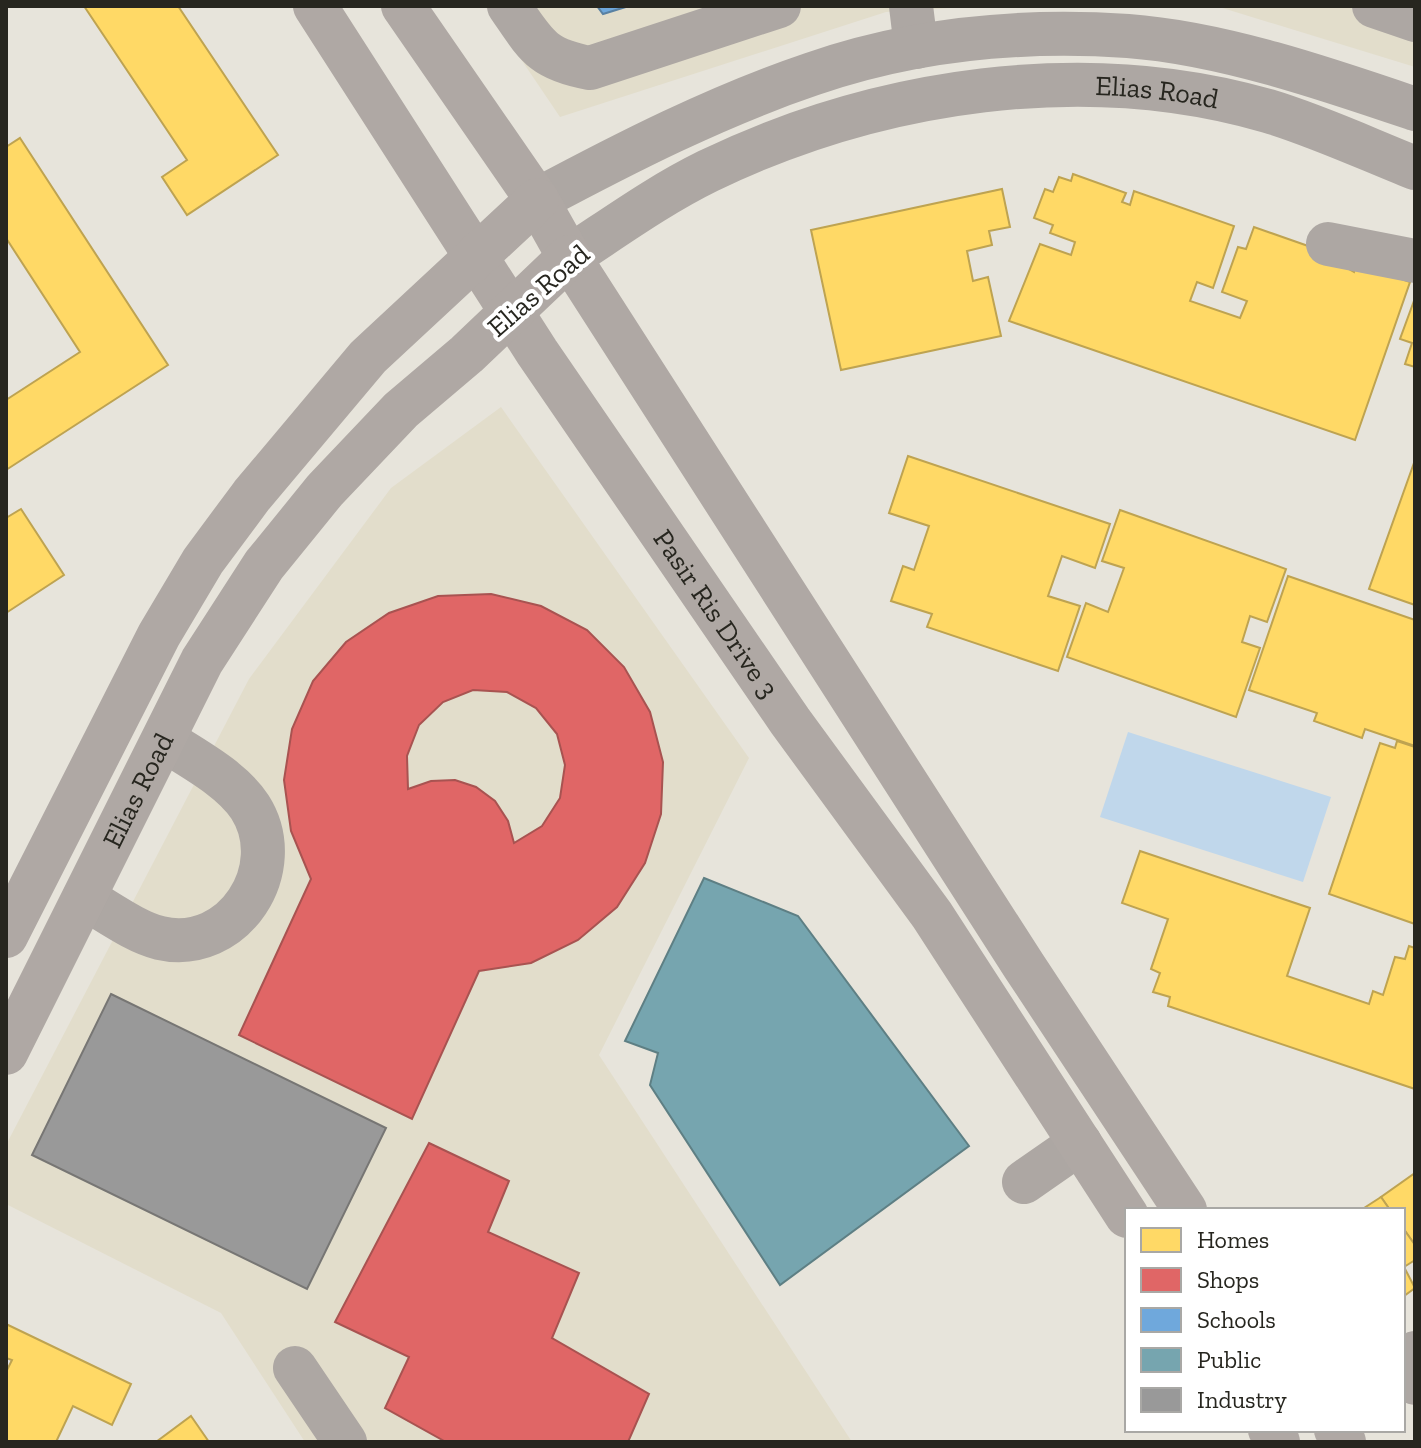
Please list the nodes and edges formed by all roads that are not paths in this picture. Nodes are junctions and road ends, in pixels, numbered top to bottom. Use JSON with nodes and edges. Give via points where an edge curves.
{"nodes":[{"id":1,"x":315,"y":6,"type":"edge"},
{"id":2,"x":403,"y":6,"type":"edge"},
{"id":3,"x":509,"y":6,"type":"edge"},
{"id":4,"x":779,"y":6,"type":"edge"},
{"id":5,"x":1374,"y":6,"type":"edge"},
{"id":6,"x":1415,"y":20,"type":"edge"},
{"id":7,"x":914,"y":27,"type":"edge"},
{"id":8,"x":1415,"y":109,"type":"edge"},
{"id":9,"x":1415,"y":168,"type":"edge"},
{"id":10,"x":537,"y":200,"type":"junction"},
{"id":11,"x":1328,"y":244,"type":"dead end"},
{"id":12,"x":476,"y":253,"type":"junction"},
{"id":13,"x":569,"y":257,"type":"junction"},
{"id":14,"x":1415,"y":261,"type":"edge"},
{"id":15,"x":511,"y":312,"type":"junction"},
{"id":16,"x":164,"y":740,"type":"junction"},
{"id":17,"x":84,"y":898,"type":"junction"},
{"id":18,"x":6,"y":936,"type":"edge"},
{"id":19,"x":6,"y":1053,"type":"edge"},
{"id":20,"x":1080,"y":1143,"type":"junction"},
{"id":21,"x":1024,"y":1182,"type":"dead end"},
{"id":22,"x":1184,"y":1208,"type":"edge"},
{"id":23,"x":1125,"y":1213,"type":"edge"},
{"id":24,"x":1415,"y":1353,"type":"edge"},
{"id":25,"x":295,"y":1368,"type":"dead end"},
{"id":26,"x":1415,"y":1383,"type":"edge"},
{"id":27,"x":345,"y":1442,"type":"edge"}],
"edges":[{"from":1,"to":12,"type":"main road","name":"Pasir Ris Drive 3"},
{"from":2,"to":10,"type":"main road"},
{"from":3,"to":4,"type":"street","via":[[547,54],[590,68]]},
{"from":5,"to":6,"type":"street"},
{"from":7,"to":8,"type":"street","name":"Elias Road","via":[[991,35],[1130,36],[1318,76]]},
{"from":7,"to":10,"type":"street","name":"Elias Road","via":[[672,133]]},
{"from":9,"to":13,"type":"street","name":"Elias Road","via":[[1269,111],[1176,91],[1071,83],[921,99],[783,139],[650,203]]},
{"from":10,"to":12,"type":"main road","name":"Elias Road"},
{"from":10,"to":13,"type":"main road"},
{"from":11,"to":14,"type":"street"},
{"from":12,"to":15,"type":"main road","name":"Pasir Ris Drive 3"},
{"from":12,"to":18,"type":"main road","name":"Elias Road","via":[[368,357],[203,561],[159,635]]},
{"from":13,"to":15,"type":"main road","name":"Elias Road"},
{"from":13,"to":22,"type":"main road"},
{"from":15,"to":16,"type":"main road","name":"Elias Road","via":[[401,410],[314,503],[264,565],[202,661]]},
{"from":15,"to":20,"type":"main road","name":"Pasir Ris Drive 3","via":[[790,721],[932,915]]},
{"from":16,"to":17,"type":"main road","name":"Elias Road"},
{"from":16,"to":17,"type":"street","via":[[221,779],[249,806],[265,854],[257,889],[237,917],[218,931],[194,938],[160,938]]},
{"from":17,"to":19,"type":"main road","name":"Elias Road"},
{"from":20,"to":21,"type":"street"},
{"from":20,"to":23,"type":"main road","name":"Pasir Ris Drive 3"},
{"from":24,"to":26,"type":"street","via":[[1410,1373]]},
{"from":25,"to":27,"type":"street"}]}
